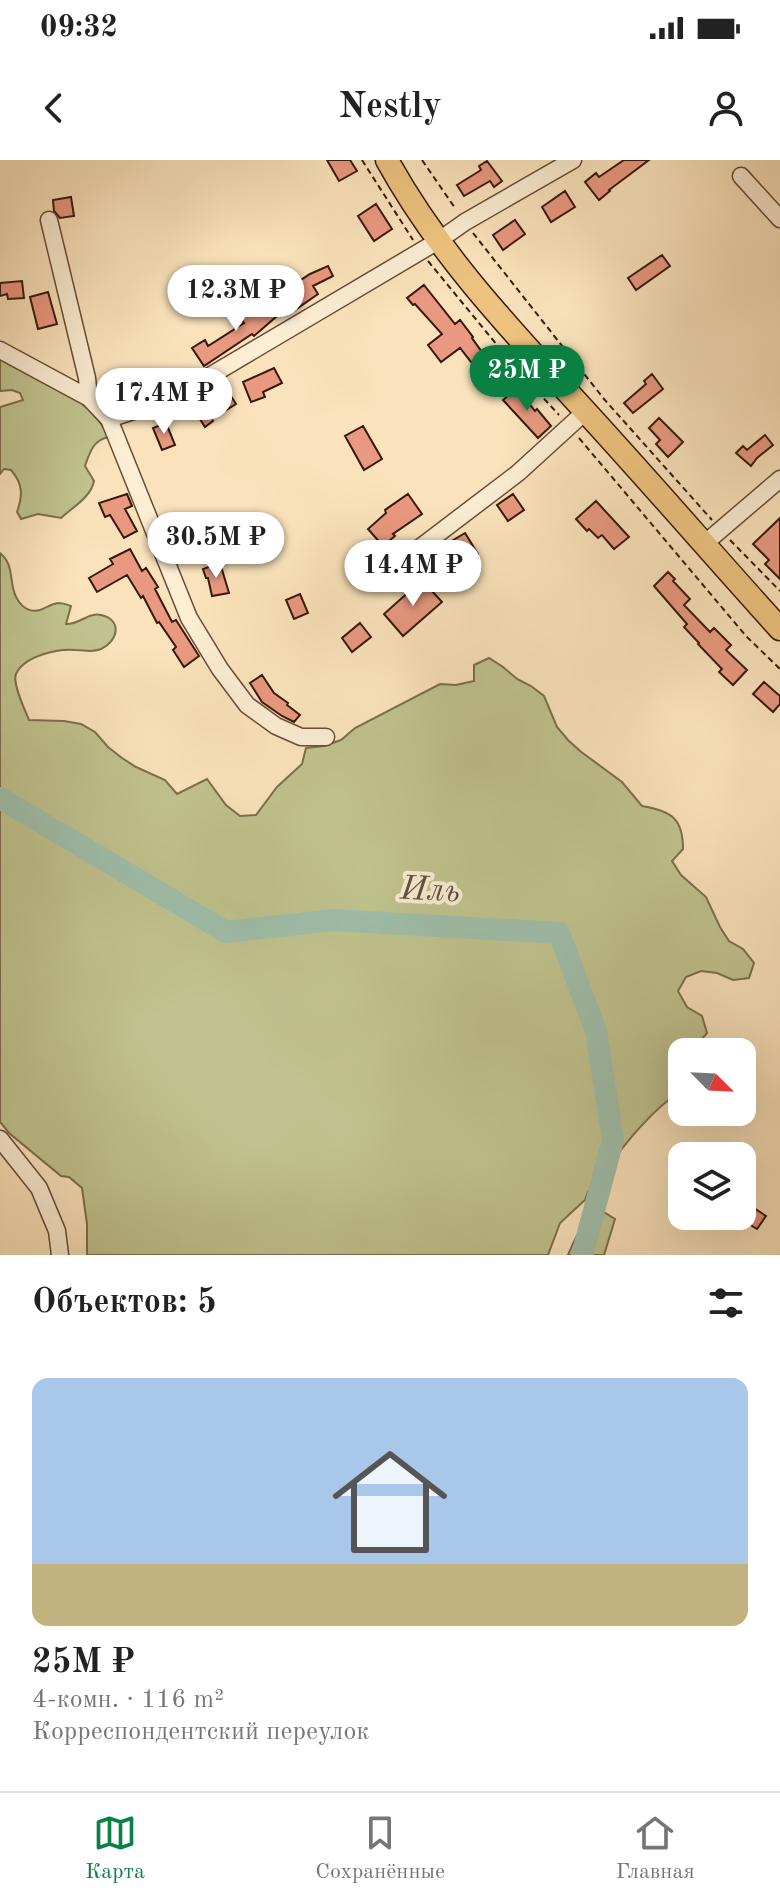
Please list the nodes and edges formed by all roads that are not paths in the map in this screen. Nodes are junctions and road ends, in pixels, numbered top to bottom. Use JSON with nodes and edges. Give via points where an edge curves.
{"nodes":[{"id":1,"x":387,"y":160,"type":"edge"},
{"id":2,"x":573,"y":160,"type":"edge"},
{"id":3,"x":741,"y":176,"type":"dead end"},
{"id":4,"x":780,"y":219,"type":"edge"},
{"id":5,"x":49,"y":220,"type":"dead end"},
{"id":6,"x":438,"y":241,"type":"junction"},
{"id":7,"x":0,"y":350,"type":"edge"},
{"id":8,"x":89,"y":398,"type":"junction"},
{"id":9,"x":586,"y":411,"type":"junction"},
{"id":10,"x":109,"y":419,"type":"junction"},
{"id":11,"x":780,"y":479,"type":"edge"},
{"id":12,"x":712,"y":537,"type":"junction"},
{"id":13,"x":397,"y":565,"type":"dead end"},
{"id":14,"x":780,"y":629,"type":"edge"},
{"id":15,"x":326,"y":737,"type":"dead end"},
{"id":16,"x":0,"y":1139,"type":"edge"},
{"id":17,"x":60,"y":1255,"type":"edge"}],
"edges":[{"from":1,"to":6,"type":"highway"},
{"from":2,"to":6,"type":"street"},
{"from":3,"to":4,"type":"street"},
{"from":5,"to":8,"type":"street"},
{"from":6,"to":9,"type":"highway","via":[[523,345]]},
{"from":6,"to":10,"type":"street","via":[[203,380]]},
{"from":7,"to":8,"type":"street"},
{"from":8,"to":10,"type":"street"},
{"from":9,"to":12,"type":"highway"},
{"from":9,"to":13,"type":"street","via":[[518,473]]},
{"from":10,"to":15,"type":"street","via":[[189,618],[220,669],[247,705],[276,726],[301,737]]},
{"from":11,"to":12,"type":"street"},
{"from":12,"to":14,"type":"highway"},
{"from":16,"to":17,"type":"street","via":[[39,1188],[57,1231]]}]}
